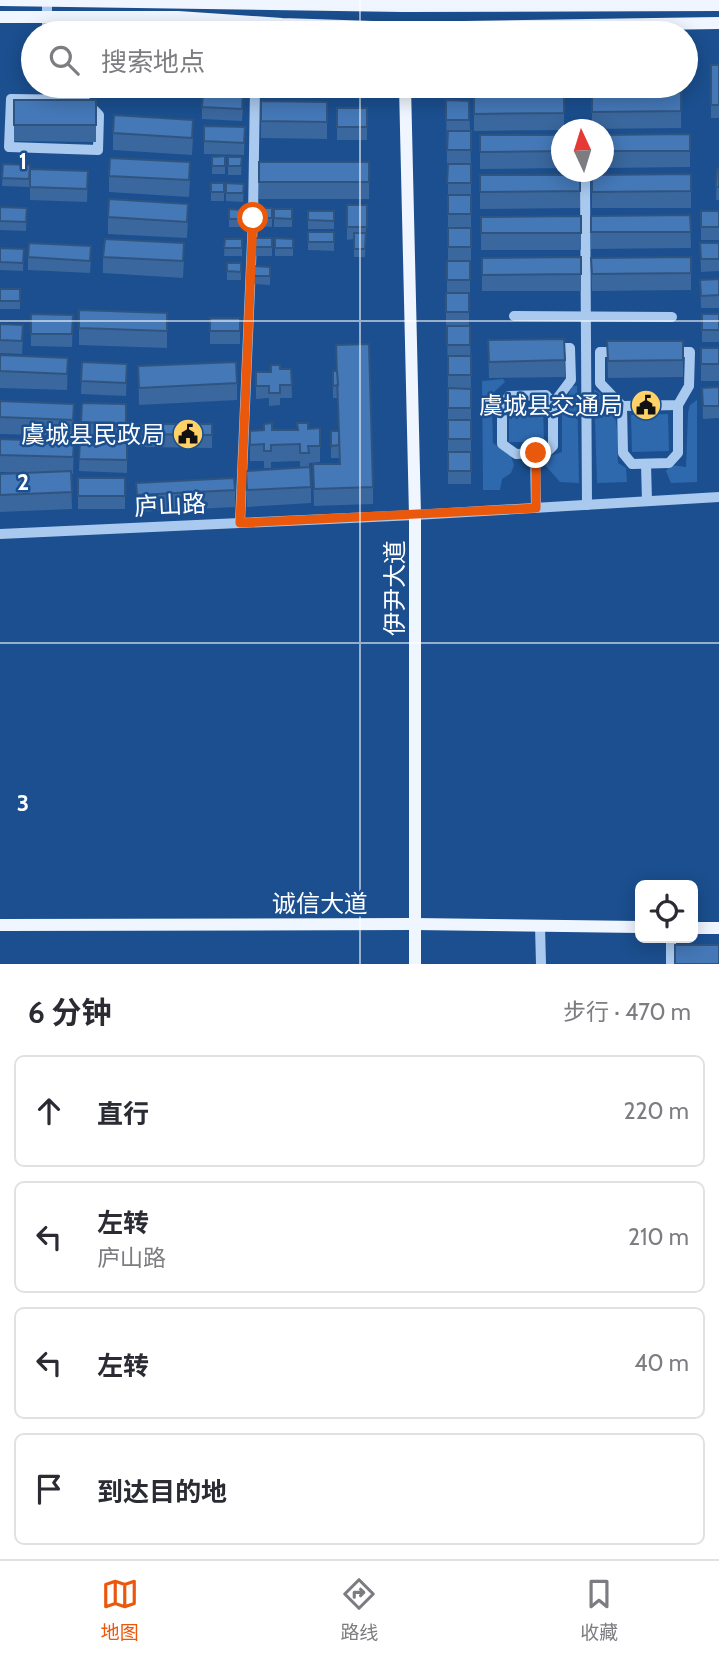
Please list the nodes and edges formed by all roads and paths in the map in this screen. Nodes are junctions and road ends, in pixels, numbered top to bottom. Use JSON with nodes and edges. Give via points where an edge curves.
{"nodes":[{"id":1,"x":0,"y":0,"type":"edge"},
{"id":2,"x":47,"y":1,"type":"edge"},
{"id":3,"x":403,"y":3,"type":"edge"},
{"id":4,"x":719,"y":5,"type":"edge"},
{"id":5,"x":0,"y":16,"type":"edge"},
{"id":6,"x":47,"y":16,"type":"junction"},
{"id":7,"x":47,"y":21,"type":"edge"},
{"id":8,"x":206,"y":21,"type":"edge"},
{"id":9,"x":404,"y":21,"type":"edge"},
{"id":10,"x":698,"y":23,"type":"edge"},
{"id":11,"x":719,"y":23,"type":"edge"},
{"id":12,"x":255,"y":98,"type":"edge"},
{"id":13,"x":405,"y":98,"type":"edge"},
{"id":14,"x":46,"y":99,"type":"joint"},
{"id":15,"x":585,"y":182,"type":"edge"},
{"id":16,"x":514,"y":316,"type":"dead end"},
{"id":17,"x":586,"y":316,"type":"junction"},
{"id":18,"x":672,"y":317,"type":"dead end"},
{"id":19,"x":543,"y":348,"type":"edge"},
{"id":20,"x":553,"y":404,"type":"junction"},
{"id":21,"x":678,"y":405,"type":"junction"},
{"id":22,"x":621,"y":406,"type":"junction"},
{"id":23,"x":536,"y":453,"type":"junction"},
{"id":24,"x":646,"y":464,"type":"junction"},
{"id":25,"x":719,"y":497,"type":"edge"},
{"id":26,"x":647,"y":501,"type":"junction"},
{"id":27,"x":587,"y":505,"type":"junction"},
{"id":28,"x":536,"y":508,"type":"junction"},
{"id":29,"x":415,"y":515,"type":"junction"},
{"id":30,"x":240,"y":523,"type":"junction"},
{"id":31,"x":0,"y":534,"type":"edge"},
{"id":32,"x":414,"y":924,"type":"junction"},
{"id":33,"x":0,"y":925,"type":"edge"},
{"id":34,"x":540,"y":926,"type":"junction"},
{"id":35,"x":635,"y":927,"type":"edge"},
{"id":36,"x":698,"y":928,"type":"edge"},
{"id":37,"x":719,"y":928,"type":"edge"},
{"id":38,"x":671,"y":943,"type":"edge"},
{"id":39,"x":415,"y":964,"type":"edge"},
{"id":40,"x":541,"y":964,"type":"edge"},
{"id":41,"x":671,"y":964,"type":"edge"}],
"edges":[{"from":1,"to":2,"type":"main road"},
{"from":2,"to":3,"type":"main road"},
{"from":2,"to":6,"type":"street"},
{"from":3,"to":4,"type":"main road"},
{"from":3,"to":9,"type":"main road"},
{"from":5,"to":6,"type":"main road"},
{"from":6,"to":7,"type":"street"},
{"from":6,"to":8,"type":"main road"},
{"from":10,"to":11,"type":"main road"},
{"from":12,"to":30,"type":"street"},
{"from":13,"to":29,"type":"main road","name":"伊尹大道"},
{"from":14,"to":14,"type":"street","via":[[11,99],[9,147],[98,150],[99,115],[84,100]]},
{"from":15,"to":17,"type":"street"},
{"from":16,"to":17,"type":"street"},
{"from":17,"to":18,"type":"street"},
{"from":17,"to":27,"type":"street"},
{"from":19,"to":20,"type":"street","via":[[570,348],[570,380]]},
{"from":20,"to":23,"type":"street","via":[[553,446],[546,453]]},
{"from":20,"to":23,"type":"street","via":[[546,395],[509,396],[502,406],[502,444],[516,454]]},
{"from":21,"to":22,"type":"street"},
{"from":21,"to":22,"type":"street","via":[[689,386],[690,352],[600,352],[600,383]]},
{"from":21,"to":24,"type":"street","via":[[678,453],[669,463]]},
{"from":22,"to":24,"type":"street","via":[[623,453],[632,464]]},
{"from":23,"to":28,"type":"street"},
{"from":24,"to":26,"type":"street"},
{"from":25,"to":26,"type":"street","name":"庐山路"},
{"from":26,"to":27,"type":"street","name":"庐山路"},
{"from":27,"to":28,"type":"street","name":"庐山路"},
{"from":28,"to":29,"type":"street","name":"庐山路"},
{"from":29,"to":30,"type":"street","name":"庐山路"},
{"from":29,"to":32,"type":"main road","name":"伊尹大道"},
{"from":30,"to":31,"type":"street","name":"庐山路"},
{"from":32,"to":33,"type":"main road","name":"诚信大道"},
{"from":32,"to":34,"type":"main road","name":"诚信大道"},
{"from":32,"to":39,"type":"main road","name":"伊尹大道"},
{"from":34,"to":35,"type":"main road","name":"诚信大道"},
{"from":34,"to":40,"type":"street"},
{"from":36,"to":37,"type":"main road"},
{"from":38,"to":41,"type":"street"}]}
